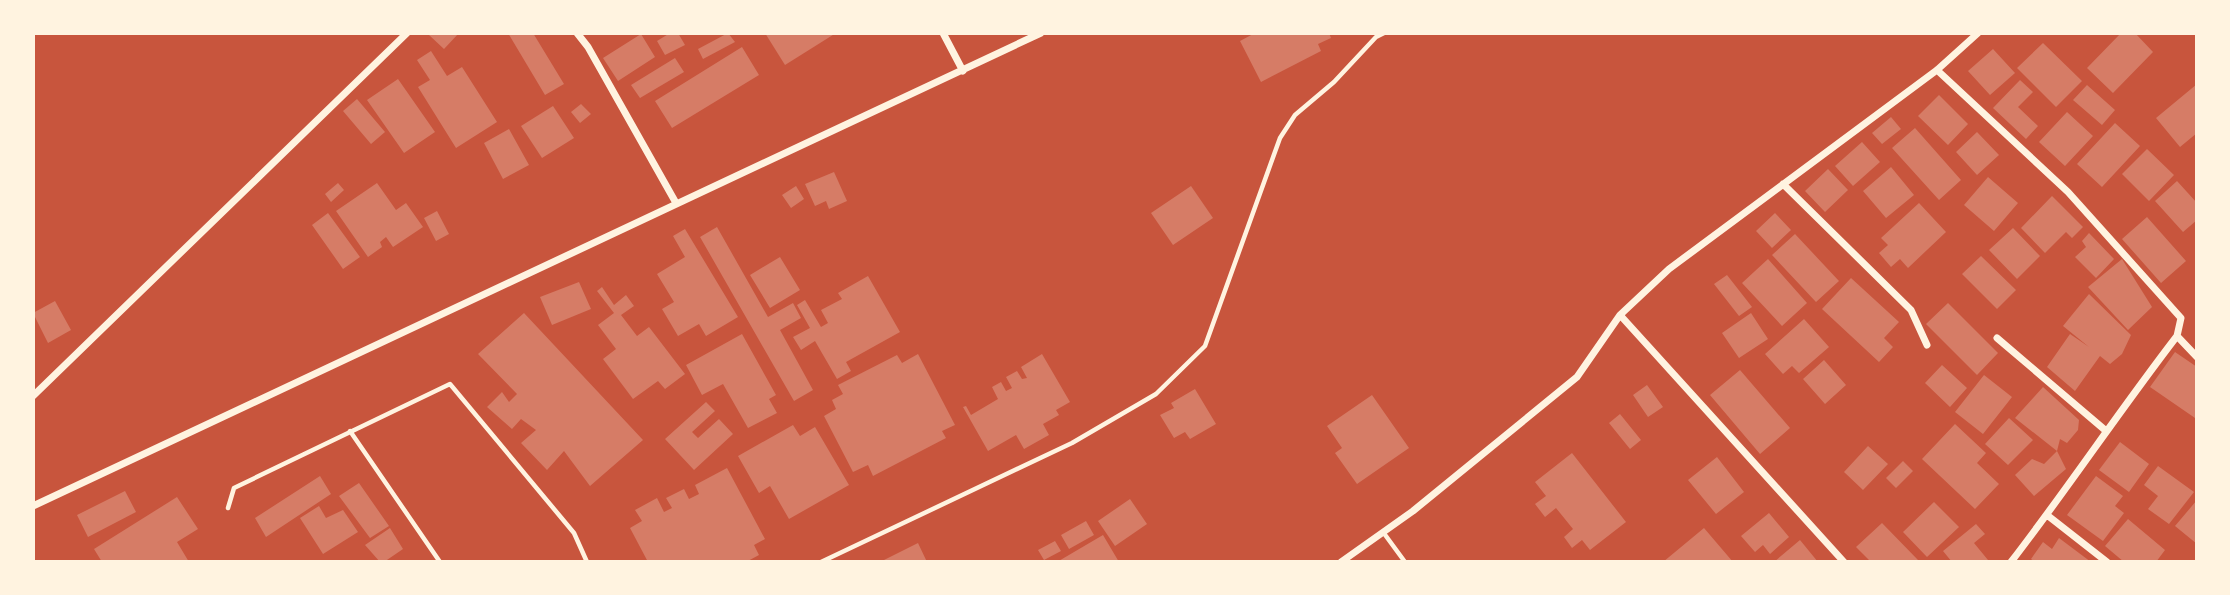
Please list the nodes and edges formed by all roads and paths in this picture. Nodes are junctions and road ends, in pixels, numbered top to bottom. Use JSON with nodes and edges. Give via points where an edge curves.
{"nodes":[{"id":1,"x":407,"y":33,"type":"edge"},
{"id":2,"x":577,"y":33,"type":"edge"},
{"id":3,"x":943,"y":33,"type":"edge"},
{"id":4,"x":1041,"y":33,"type":"edge"},
{"id":5,"x":1384,"y":33,"type":"edge"},
{"id":6,"x":1978,"y":33,"type":"edge"},
{"id":7,"x":1937,"y":70,"type":"junction"},
{"id":8,"x":963,"y":71,"type":"junction"},
{"id":9,"x":1783,"y":184,"type":"junction"},
{"id":10,"x":676,"y":203,"type":"junction"},
{"id":11,"x":1620,"y":315,"type":"junction"},
{"id":12,"x":2177,"y":336,"type":"junction"},
{"id":13,"x":1997,"y":338,"type":"dead end"},
{"id":14,"x":1927,"y":345,"type":"dead end"},
{"id":15,"x":2197,"y":357,"type":"edge"},
{"id":16,"x":33,"y":396,"type":"edge"},
{"id":17,"x":2105,"y":430,"type":"junction"},
{"id":18,"x":350,"y":431,"type":"junction"},
{"id":19,"x":33,"y":506,"type":"edge"},
{"id":20,"x":228,"y":508,"type":"dead end"},
{"id":21,"x":2047,"y":515,"type":"junction"},
{"id":22,"x":1383,"y":532,"type":"junction"},
{"id":23,"x":1345,"y":561,"type":"edge"},
{"id":24,"x":440,"y":562,"type":"edge"},
{"id":25,"x":587,"y":562,"type":"edge"},
{"id":26,"x":821,"y":562,"type":"edge"},
{"id":27,"x":1405,"y":562,"type":"edge"},
{"id":28,"x":1844,"y":562,"type":"edge"},
{"id":29,"x":2011,"y":562,"type":"edge"},
{"id":30,"x":2108,"y":562,"type":"edge"}],
"edges":[{"from":1,"to":16,"type":"street"},
{"from":2,"to":10,"type":"street"},
{"from":3,"to":8,"type":"street"},
{"from":4,"to":8,"type":"street"},
{"from":5,"to":26,"type":"lane","via":[[1295,116],[1280,138],[1205,346],[1156,394],[1072,443]]},
{"from":6,"to":7,"type":"street"},
{"from":7,"to":9,"type":"street"},
{"from":7,"to":12,"type":"street","via":[[2068,192],[2120,248],[2181,318]]},
{"from":8,"to":10,"type":"street"},
{"from":9,"to":11,"type":"street","via":[[1670,269]]},
{"from":9,"to":14,"type":"street","via":[[1911,310]]},
{"from":10,"to":19,"type":"street"},
{"from":11,"to":22,"type":"street","via":[[1577,377]]},
{"from":11,"to":28,"type":"street"},
{"from":12,"to":15,"type":"street"},
{"from":12,"to":17,"type":"street"},
{"from":13,"to":17,"type":"street"},
{"from":17,"to":21,"type":"street"},
{"from":18,"to":20,"type":"lane","via":[[234,488]]},
{"from":18,"to":24,"type":"lane"},
{"from":18,"to":25,"type":"lane","via":[[450,384],[574,533]]},
{"from":21,"to":29,"type":"street"},
{"from":21,"to":30,"type":"street"},
{"from":22,"to":23,"type":"street"},
{"from":22,"to":27,"type":"lane"}]}
